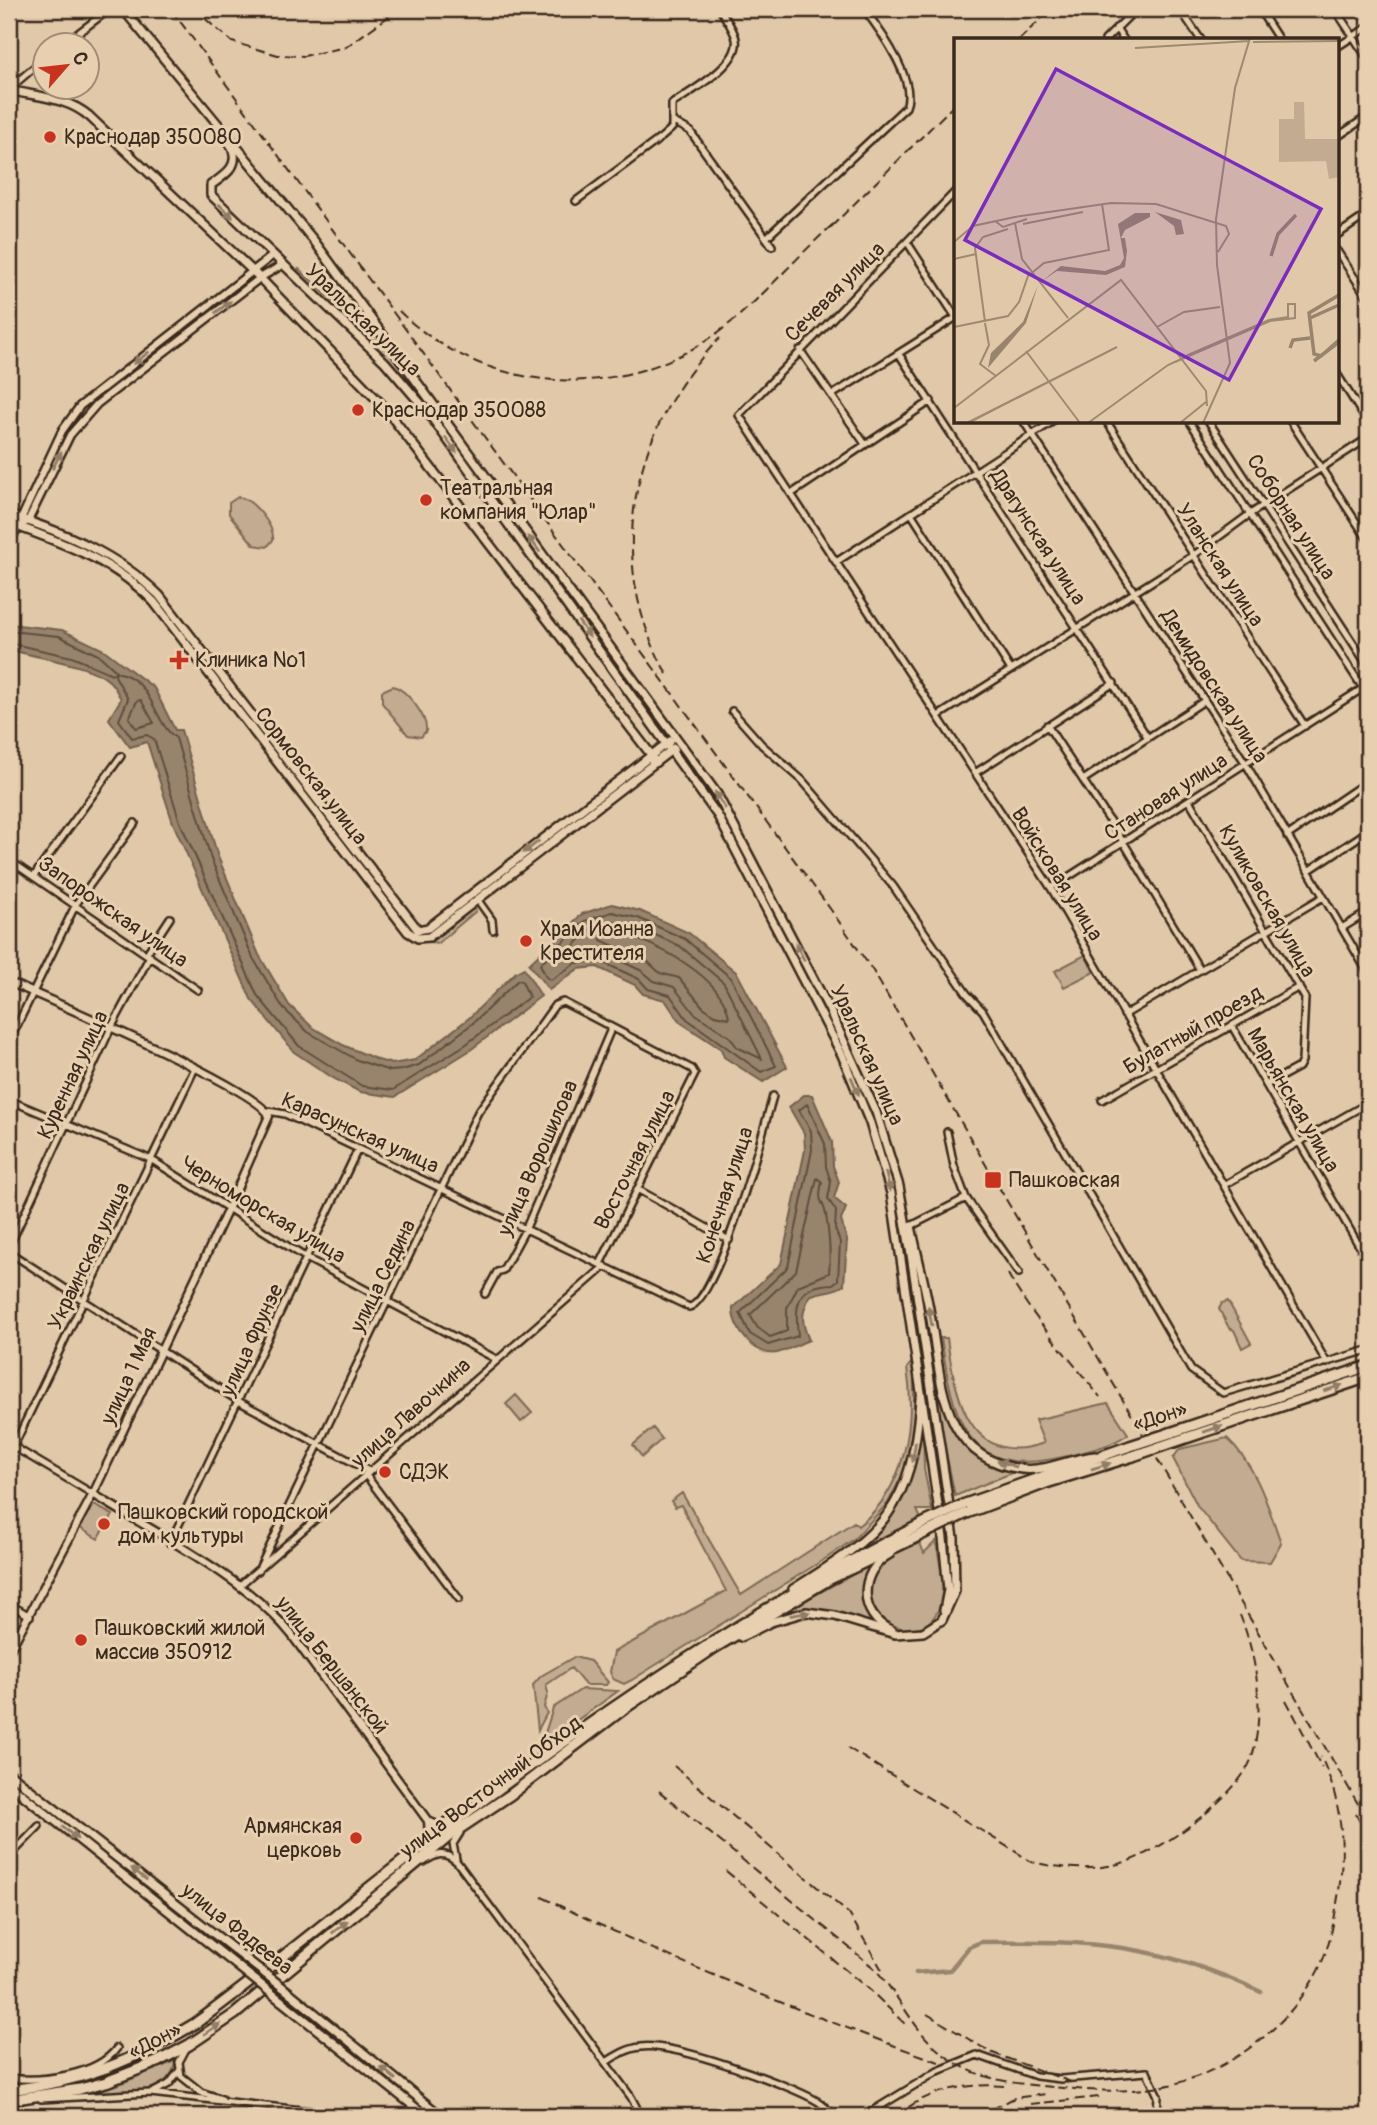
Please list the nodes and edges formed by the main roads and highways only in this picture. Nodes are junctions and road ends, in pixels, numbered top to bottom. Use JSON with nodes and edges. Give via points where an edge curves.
{"nodes":[{"id":1,"x":121,"y":9,"type":"edge"},
{"id":2,"x":9,"y":90,"type":"edge"},
{"id":3,"x":237,"y":152,"type":"junction"},
{"id":4,"x":434,"y":406,"type":"junction"},
{"id":5,"x":427,"y":411,"type":"junction"},
{"id":6,"x":9,"y":515,"type":"edge"},
{"id":7,"x":22,"y":522,"type":"junction"},
{"id":8,"x":9,"y":523,"type":"edge"},
{"id":9,"x":678,"y":740,"type":"junction"},
{"id":10,"x":669,"y":746,"type":"junction"},
{"id":11,"x":651,"y":756,"type":"junction"},
{"id":12,"x":416,"y":933,"type":"junction"},
{"id":13,"x":901,"y":1195,"type":"junction"},
{"id":14,"x":1368,"y":1366,"type":"edge"},
{"id":15,"x":1368,"y":1377,"type":"edge"},
{"id":16,"x":921,"y":1384,"type":"junction"},
{"id":17,"x":930,"y":1385,"type":"junction"},
{"id":18,"x":1172,"y":1438,"type":"junction"},
{"id":19,"x":1131,"y":1451,"type":"junction"},
{"id":20,"x":1098,"y":1455,"type":"junction"},
{"id":21,"x":966,"y":1509,"type":"junction"},
{"id":22,"x":928,"y":1527,"type":"junction"},
{"id":23,"x":779,"y":1601,"type":"junction"},
{"id":24,"x":715,"y":1648,"type":"junction"},
{"id":25,"x":9,"y":1773,"type":"edge"},
{"id":26,"x":22,"y":1782,"type":"junction"},
{"id":27,"x":9,"y":1784,"type":"edge"},
{"id":28,"x":17,"y":1790,"type":"junction"},
{"id":29,"x":288,"y":1953,"type":"joint"},
{"id":30,"x":295,"y":1963,"type":"joint"},
{"id":31,"x":311,"y":2010,"type":"junction"},
{"id":32,"x":304,"y":2019,"type":"junction"},
{"id":33,"x":9,"y":2090,"type":"edge"},
{"id":34,"x":9,"y":2100,"type":"edge"},
{"id":35,"x":426,"y":2116,"type":"edge"},
{"id":36,"x":441,"y":2116,"type":"edge"}],
"edges":[{"from":1,"to":3,"type":"main road","name":"Уральская улица"},
{"from":2,"to":11,"type":"main road","name":"Уральская улица","via":[[77,106],[253,271],[386,408]]},
{"from":3,"to":4,"type":"main road","name":"Уральская улица","via":[[315,242]]},
{"from":3,"to":5,"type":"main road","name":"Уральская улица","one_way":true,"via":[[230,171],[209,188],[211,195],[385,362]]},
{"from":4,"to":5,"type":"main road"},
{"from":9,"to":4,"type":"main road","name":"Уральская улица","one_way":true},
{"from":5,"to":10,"type":"main road","name":"Уральская улица","one_way":true},
{"from":6,"to":7,"type":"main road","name":"Сормовская улица"},
{"from":7,"to":8,"type":"main road","name":"Сормовская улица"},
{"from":7,"to":12,"type":"main road","name":"Сормовская улица","via":[[119,571],[154,602],[184,634]]},
{"from":9,"to":10,"type":"main road"},
{"from":13,"to":9,"type":"main road","name":"Уральская улица","one_way":true,"via":[[861,1074],[754,860],[717,794]]},
{"from":10,"to":11,"type":"main road"},
{"from":10,"to":11,"type":"main road"},
{"from":10,"to":16,"type":"main road","name":"Уральская улица","one_way":true,"via":[[745,864],[842,1055],[872,1127],[891,1193]]},
{"from":11,"to":12,"type":"main road","one_way":true,"via":[[428,929]]},
{"from":11,"to":12,"type":"main road","via":[[429,937]]},
{"from":13,"to":17,"type":"main road","name":"Уральская улица"},
{"from":20,"to":13,"type":"main road","one_way":true,"via":[[1020,1469],[979,1452],[958,1432],[944,1403],[930,1315]]},
{"from":14,"to":18,"type":"highway","name":"«Дон»"},
{"from":18,"to":15,"type":"highway","name":"«Дон»","one_way":true},
{"from":16,"to":17,"type":"main road","via":[[926,1390]]},
{"from":16,"to":22,"type":"main road","name":"Уральская улица","via":[[948,1590],[941,1615],[917,1631],[890,1629],[877,1622],[866,1603],[869,1576],[884,1557],[924,1537]]},
{"from":16,"to":23,"type":"main road","one_way":true,"via":[[914,1458],[890,1511],[854,1549]]},
{"from":24,"to":17,"type":"main road","name":"Уральская улица","one_way":true,"via":[[771,1622],[806,1612],[895,1634],[923,1632],[942,1620],[951,1605],[956,1578],[954,1538]]},
{"from":18,"to":19,"type":"highway","name":"«Дон»","bridge":true},
{"from":19,"to":20,"type":"highway","name":"«Дон»"},
{"from":21,"to":19,"type":"highway","name":"«Дон»","one_way":true},
{"from":20,"to":21,"type":"highway","name":"«Дон»"},
{"from":21,"to":22,"type":"highway","bridge":true},
{"from":22,"to":23,"type":"highway","via":[[846,1562]]},
{"from":22,"to":24,"type":"highway"},
{"from":23,"to":29,"type":"highway","name":"улица Восточный Обход","via":[[588,1723]]},
{"from":30,"to":24,"type":"highway","name":"улица Восточный Обход","one_way":true,"via":[[478,1816]]},
{"from":25,"to":26,"type":"main road","name":"улица Фадеева"},
{"from":26,"to":28,"type":"main road"},
{"from":31,"to":26,"type":"main road","name":"улица Фадеева","one_way":true,"bridge":true},
{"from":27,"to":28,"type":"main road","name":"улица Фадеева"},
{"from":28,"to":32,"type":"main road","name":"улица Фадеева","one_way":true,"bridge":true},
{"from":29,"to":33,"type":"highway","name":"«Дон»","via":[[196,2023],[150,2050],[76,2080]]},
{"from":34,"to":30,"type":"highway","name":"«Дон»","one_way":true,"via":[[80,2089],[157,2062],[235,2014]]},
{"from":31,"to":32,"type":"main road"},
{"from":36,"to":31,"type":"main road","name":"улица Фадеева","one_way":true},
{"from":32,"to":35,"type":"main road","name":"улица Фадеева"}]}
